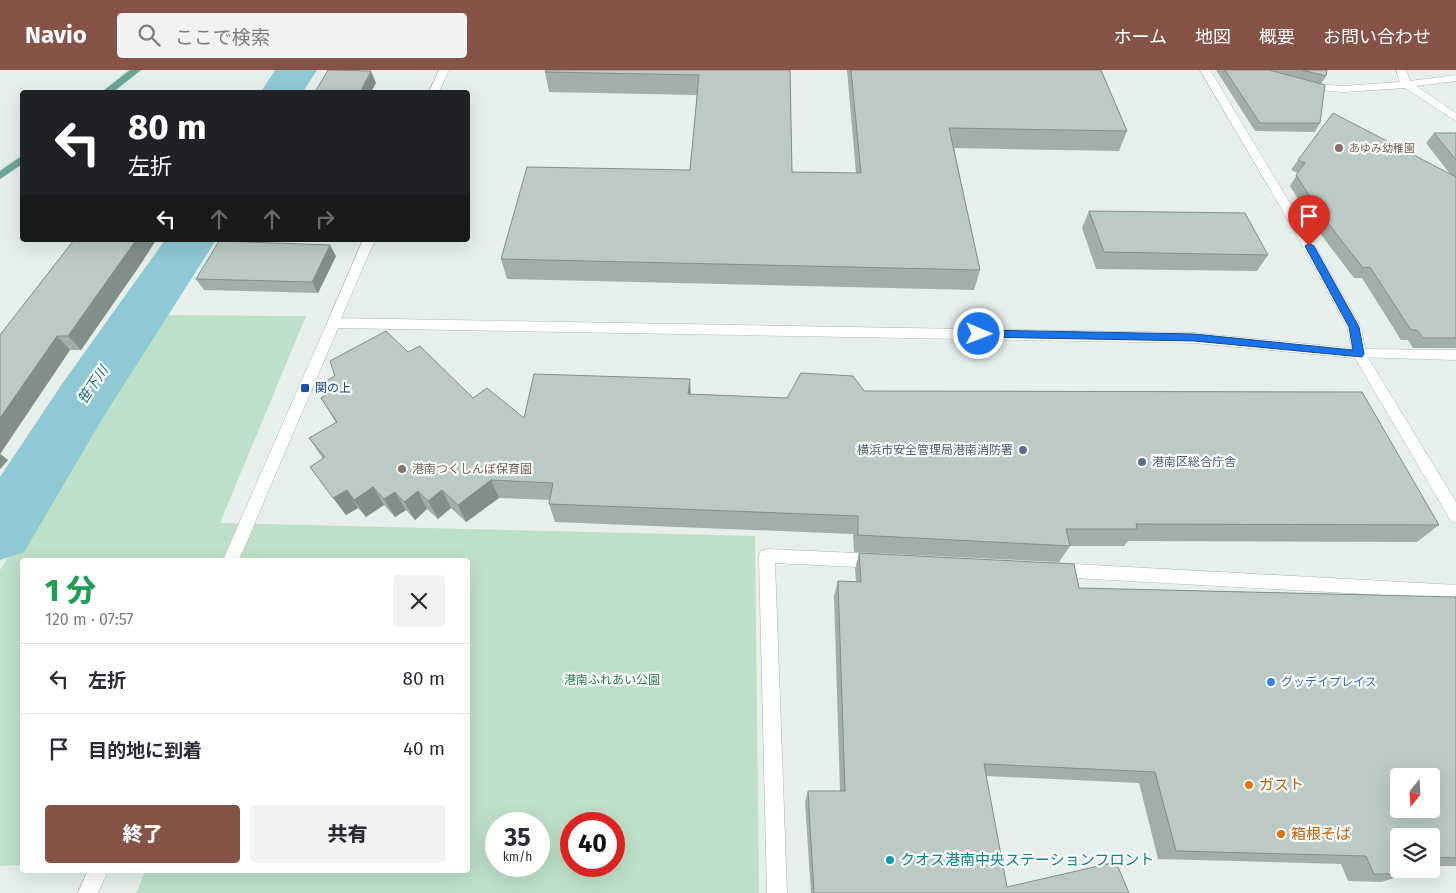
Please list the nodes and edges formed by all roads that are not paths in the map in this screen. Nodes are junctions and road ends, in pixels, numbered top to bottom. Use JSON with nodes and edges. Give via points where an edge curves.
{"nodes":[{"id":1,"x":136,"y":70,"type":"edge"},
{"id":2,"x":444,"y":70,"type":"edge"},
{"id":3,"x":1205,"y":70,"type":"edge"},
{"id":4,"x":1400,"y":70,"type":"edge"},
{"id":5,"x":1456,"y":78,"type":"edge"},
{"id":6,"x":1298,"y":84,"type":"edge"},
{"id":7,"x":1406,"y":84,"type":"junction"},
{"id":8,"x":110,"y":90,"type":"edge"},
{"id":9,"x":435,"y":90,"type":"edge"},
{"id":10,"x":1456,"y":118,"type":"edge"},
{"id":11,"x":20,"y":161,"type":"edge"},
{"id":12,"x":0,"y":176,"type":"edge"},
{"id":13,"x":369,"y":242,"type":"edge"},
{"id":14,"x":333,"y":323,"type":"junction"},
{"id":15,"x":1359,"y":354,"type":"junction"},
{"id":16,"x":1456,"y":354,"type":"edge"},
{"id":17,"x":1456,"y":516,"type":"edge"},
{"id":18,"x":232,"y":558,"type":"edge"},
{"id":19,"x":893,"y":562,"type":"edge"},
{"id":20,"x":1041,"y":570,"type":"edge"},
{"id":21,"x":1456,"y":592,"type":"edge"},
{"id":22,"x":97,"y":873,"type":"edge"},
{"id":23,"x":88,"y":893,"type":"edge"},
{"id":24,"x":777,"y":893,"type":"edge"}],
"edges":[{"from":1,"to":8,"type":"main road"},
{"from":2,"to":9,"type":"street"},
{"from":3,"to":15,"type":"street","via":[[1354,327]]},
{"from":4,"to":7,"type":"street"},
{"from":5,"to":7,"type":"street"},
{"from":6,"to":7,"type":"street","via":[[1322,88]]},
{"from":7,"to":10,"type":"street"},
{"from":11,"to":12,"type":"main road"},
{"from":13,"to":14,"type":"street"},
{"from":14,"to":15,"type":"street","via":[[1194,338]]},
{"from":14,"to":18,"type":"street"},
{"from":15,"to":16,"type":"street"},
{"from":15,"to":17,"type":"street"},
{"from":19,"to":24,"type":"street","via":[[767,556]]},
{"from":20,"to":21,"type":"street"},
{"from":22,"to":23,"type":"street"}]}
